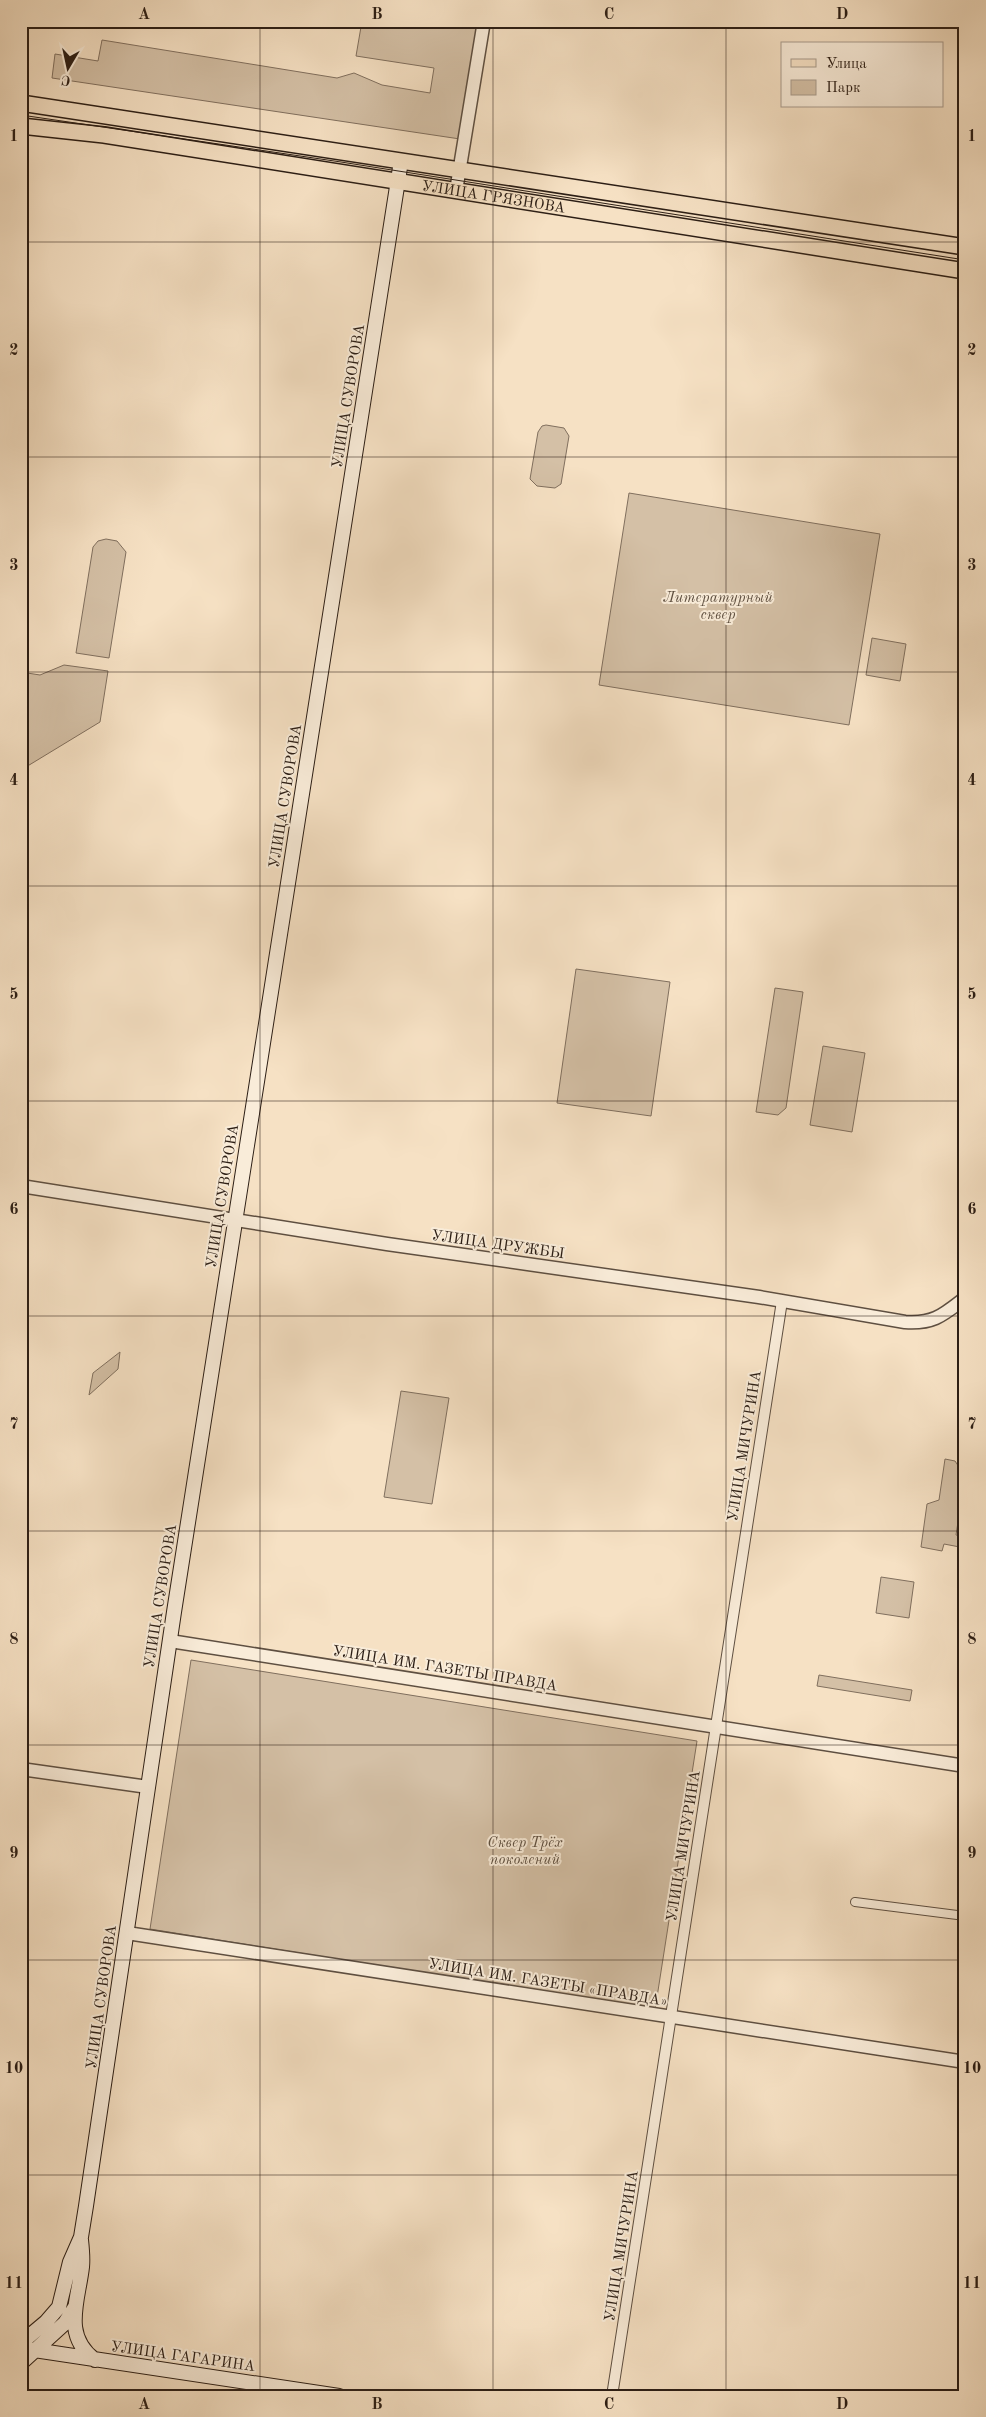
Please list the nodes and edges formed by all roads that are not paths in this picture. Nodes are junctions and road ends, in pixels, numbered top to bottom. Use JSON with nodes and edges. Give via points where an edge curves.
{"nodes":[{"id":1,"x":484,"y":21,"type":"edge"},
{"id":2,"x":21,"y":103,"type":"edge"},
{"id":3,"x":21,"y":126,"type":"edge"},
{"id":4,"x":401,"y":162,"type":"junction"},
{"id":5,"x":460,"y":170,"type":"junction"},
{"id":6,"x":398,"y":182,"type":"junction"},
{"id":7,"x":456,"y":191,"type":"junction"},
{"id":8,"x":965,"y":247,"type":"edge"},
{"id":9,"x":965,"y":272,"type":"edge"},
{"id":10,"x":21,"y":1186,"type":"edge"},
{"id":11,"x":235,"y":1220,"type":"junction"},
{"id":12,"x":965,"y":1298,"type":"edge"},
{"id":13,"x":782,"y":1301,"type":"junction"},
{"id":14,"x":170,"y":1641,"type":"junction"},
{"id":15,"x":716,"y":1726,"type":"junction"},
{"id":16,"x":965,"y":1766,"type":"edge"},
{"id":17,"x":21,"y":1769,"type":"edge"},
{"id":18,"x":148,"y":1787,"type":"junction"},
{"id":19,"x":855,"y":1902,"type":"dead end"},
{"id":20,"x":965,"y":1916,"type":"edge"},
{"id":21,"x":127,"y":1933,"type":"junction"},
{"id":22,"x":672,"y":2017,"type":"junction"},
{"id":23,"x":965,"y":2062,"type":"edge"},
{"id":24,"x":81,"y":2237,"type":"junction"},
{"id":25,"x":75,"y":2308,"type":"junction"},
{"id":26,"x":21,"y":2343,"type":"edge"},
{"id":27,"x":21,"y":2348,"type":"edge"},
{"id":28,"x":37,"y":2350,"type":"junction"},
{"id":29,"x":95,"y":2360,"type":"junction"},
{"id":30,"x":21,"y":2363,"type":"edge"},
{"id":31,"x":297,"y":2392,"type":"edge"},
{"id":32,"x":339,"y":2396,"type":"edge"},
{"id":33,"x":612,"y":2396,"type":"edge"}],
"edges":[{"from":1,"to":5,"type":"street"},
{"from":2,"to":4,"type":"main road","name":"УЛИЦА ГРЯЗНОВА"},
{"from":3,"to":6,"type":"main road","name":"УЛИЦА ГРЯЗНОВА","via":[[104,135]]},
{"from":4,"to":5,"type":"main road","name":"УЛИЦА ГРЯЗНОВА"},
{"from":4,"to":6,"type":"main road","name":"УЛИЦА СУВОРОВА"},
{"from":5,"to":7,"type":"street"},
{"from":5,"to":8,"type":"main road","name":"УЛИЦА ГРЯЗНОВА"},
{"from":6,"to":7,"type":"main road","name":"УЛИЦА ГРЯЗНОВА"},
{"from":6,"to":11,"type":"main road","name":"УЛИЦА СУВОРОВА"},
{"from":7,"to":9,"type":"main road","name":"УЛИЦА ГРЯЗНОВА"},
{"from":10,"to":11,"type":"street","name":"УЛИЦА ДРУЖБЫ"},
{"from":11,"to":13,"type":"street","name":"УЛИЦА ДРУЖБЫ"},
{"from":11,"to":14,"type":"main road","name":"УЛИЦА СУВОРОВА"},
{"from":12,"to":13,"type":"street","name":"УЛИЦА ДРУЖБЫ","via":[[937,1319],[923,1323]]},
{"from":13,"to":15,"type":"street","name":"УЛИЦА МИЧУРИНА"},
{"from":14,"to":15,"type":"street","name":"УЛИЦА ИМ. ГАЗЕТЫ ПРАВДА"},
{"from":14,"to":18,"type":"main road","name":"УЛИЦА СУВОРОВА"},
{"from":15,"to":16,"type":"street"},
{"from":15,"to":22,"type":"street","name":"УЛИЦА МИЧУРИНА"},
{"from":17,"to":18,"type":"street"},
{"from":18,"to":21,"type":"main road","name":"УЛИЦА СУВОРОВА"},
{"from":19,"to":20,"type":"street"},
{"from":21,"to":22,"type":"street","name":"УЛИЦА ИМ. ГАЗЕТЫ «ПРАВДА»"},
{"from":21,"to":24,"type":"main road","name":"УЛИЦА СУВОРОВА"},
{"from":22,"to":23,"type":"street","name":"УЛИЦА ИМ. ГАЗЕТЫ «ПРАВДА»"},
{"from":22,"to":33,"type":"street","name":"УЛИЦА МИЧУРИНА"},
{"from":24,"to":25,"type":"main road","name":"УЛИЦА СУВОРОВА","via":[[83,2264]]},
{"from":24,"to":26,"type":"main road","name":"УЛИЦА СУВОРОВА","via":[[70,2262],[59,2306]]},
{"from":25,"to":28,"type":"main road","name":"УЛИЦА СУВОРОВА","via":[[65,2323]]},
{"from":25,"to":29,"type":"main road","name":"УЛИЦА СУВОРОВА","via":[[75,2334],[83,2351]]},
{"from":27,"to":28,"type":"main road","name":"УЛИЦА ГАГАРИНА"},
{"from":28,"to":29,"type":"main road","name":"УЛИЦА ГАГАРИНА"},
{"from":28,"to":30,"type":"main road","name":"УЛИЦА СУВОРОВА"},
{"from":29,"to":31,"type":"main road","name":"УЛИЦА ГАГАРИНА"},
{"from":31,"to":32,"type":"main road","name":"УЛИЦА ГАГАРИНА"}]}
